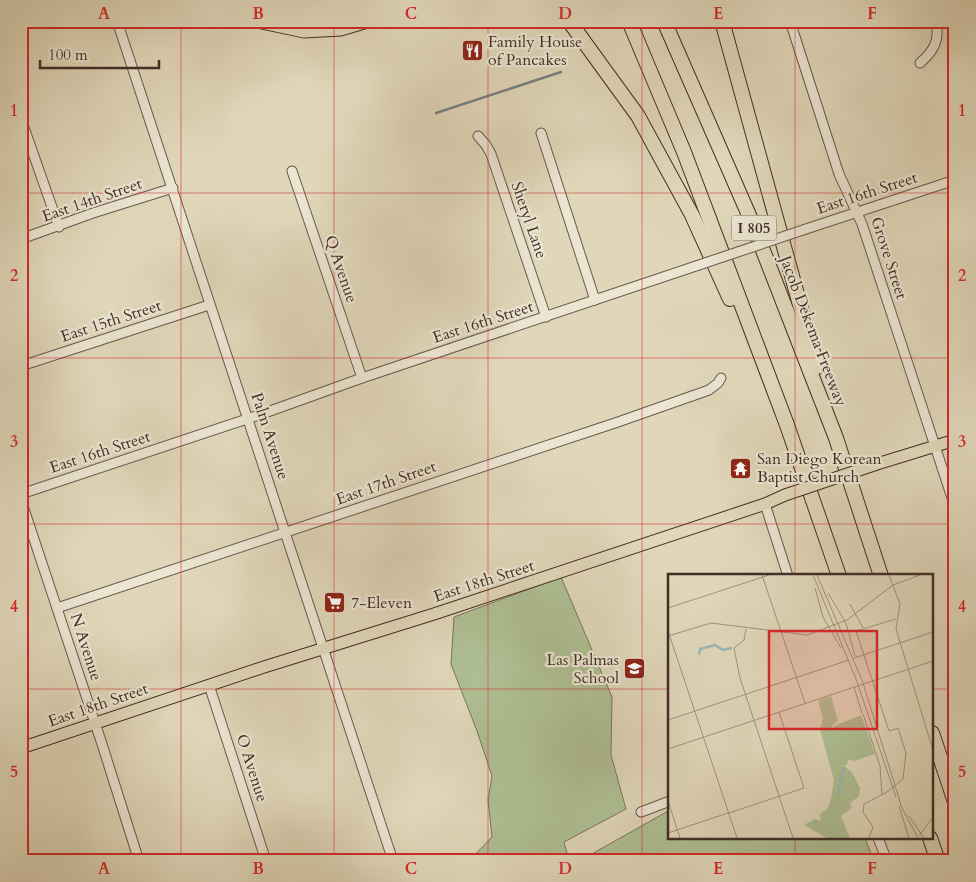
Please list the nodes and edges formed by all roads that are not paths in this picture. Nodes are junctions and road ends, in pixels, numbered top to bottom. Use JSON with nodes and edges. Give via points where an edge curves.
{"nodes":[{"id":1,"x":117,"y":21,"type":"edge"},
{"id":2,"x":252,"y":21,"type":"edge"},
{"id":3,"x":371,"y":21,"type":"edge"},
{"id":4,"x":569,"y":21,"type":"edge"},
{"id":5,"x":628,"y":21,"type":"edge"},
{"id":6,"x":664,"y":21,"type":"edge"},
{"id":7,"x":722,"y":21,"type":"edge"},
{"id":8,"x":790,"y":21,"type":"edge"},
{"id":9,"x":936,"y":21,"type":"edge"},
{"id":10,"x":920,"y":63,"type":"dead end"},
{"id":11,"x":21,"y":119,"type":"edge"},
{"id":12,"x":541,"y":133,"type":"dead end"},
{"id":13,"x":478,"y":136,"type":"dead end"},
{"id":14,"x":292,"y":171,"type":"dead end"},
{"id":15,"x":955,"y":180,"type":"edge"},
{"id":16,"x":173,"y":188,"type":"junction"},
{"id":17,"x":858,"y":211,"type":"junction"},
{"id":18,"x":59,"y":227,"type":"junction"},
{"id":19,"x":21,"y":239,"type":"edge"},
{"id":20,"x":595,"y":300,"type":"junction"},
{"id":21,"x":209,"y":305,"type":"junction"},
{"id":22,"x":546,"y":316,"type":"junction"},
{"id":23,"x":21,"y":366,"type":"edge"},
{"id":24,"x":362,"y":378,"type":"junction"},
{"id":25,"x":721,"y":378,"type":"dead end"},
{"id":26,"x":248,"y":419,"type":"junction"},
{"id":27,"x":791,"y":436,"type":"junction"},
{"id":28,"x":836,"y":438,"type":"junction"},
{"id":29,"x":955,"y":440,"type":"edge"},
{"id":30,"x":935,"y":447,"type":"junction"},
{"id":31,"x":21,"y":494,"type":"edge"},
{"id":32,"x":21,"y":500,"type":"edge"},
{"id":33,"x":765,"y":504,"type":"junction"},
{"id":34,"x":955,"y":507,"type":"edge"},
{"id":35,"x":286,"y":533,"type":"junction"},
{"id":36,"x":787,"y":574,"type":"edge"},
{"id":37,"x":838,"y":574,"type":"edge"},
{"id":38,"x":880,"y":574,"type":"edge"},
{"id":39,"x":57,"y":608,"type":"junction"},
{"id":40,"x":324,"y":648,"type":"junction"},
{"id":41,"x":209,"y":686,"type":"junction"},
{"id":42,"x":96,"y":724,"type":"junction"},
{"id":43,"x":934,"y":739,"type":"edge"},
{"id":44,"x":21,"y":748,"type":"edge"},
{"id":45,"x":668,"y":802,"type":"edge"},
{"id":46,"x":955,"y":802,"type":"edge"},
{"id":47,"x":640,"y":812,"type":"dead end"},
{"id":48,"x":879,"y":840,"type":"edge"},
{"id":49,"x":931,"y":840,"type":"edge"},
{"id":50,"x":139,"y":861,"type":"edge"},
{"id":51,"x":266,"y":861,"type":"edge"},
{"id":52,"x":393,"y":861,"type":"edge"},
{"id":53,"x":887,"y":861,"type":"edge"},
{"id":54,"x":938,"y":861,"type":"edge"}],
"edges":[{"from":1,"to":16,"type":"street","name":"Palm Avenue"},
{"from":2,"to":3,"type":"main road","via":[[304,32],[341,30]]},
{"from":4,"to":27,"type":"highway","via":[[638,116],[692,215]]},
{"from":5,"to":27,"type":"highway","number":"I 805","via":[[684,152]]},
{"from":6,"to":28,"type":"highway","name":"Jacob Dekema Freeway","number":"I 805","via":[[752,222]]},
{"from":7,"to":28,"type":"highway"},
{"from":8,"to":17,"type":"street","name":"Grove Street","via":[[840,174]]},
{"from":9,"to":10,"type":"street","via":[[936,42],[931,54]]},
{"from":11,"to":18,"type":"street"},
{"from":12,"to":20,"type":"street"},
{"from":13,"to":22,"type":"street","name":"Sheryl Lane","via":[[491,154]]},
{"from":14,"to":24,"type":"street","name":"Q Avenue"},
{"from":15,"to":17,"type":"street","name":"East 16th Street"},
{"from":16,"to":18,"type":"street","name":"East 14th Street"},
{"from":16,"to":21,"type":"street","name":"Palm Avenue"},
{"from":17,"to":20,"type":"street","name":"East 16th Street","bridge":true},
{"from":17,"to":30,"type":"street","name":"Grove Street"},
{"from":18,"to":19,"type":"street","name":"East 14th Street"},
{"from":20,"to":22,"type":"street","name":"East 16th Street"},
{"from":21,"to":23,"type":"street","name":"East 15th Street"},
{"from":21,"to":26,"type":"street","name":"Palm Avenue"},
{"from":22,"to":24,"type":"street","name":"East 16th Street"},
{"from":24,"to":26,"type":"street","name":"East 16th Street"},
{"from":25,"to":35,"type":"street","name":"East 17th Street","via":[[709,390]]},
{"from":26,"to":31,"type":"street","name":"East 16th Street"},
{"from":26,"to":35,"type":"street","name":"Palm Avenue"},
{"from":27,"to":37,"type":"highway","number":"I 805"},
{"from":28,"to":38,"type":"highway","name":"Jacob Dekema Freeway","number":"I 805"},
{"from":29,"to":30,"type":"main road","name":"East 18th Street"},
{"from":30,"to":33,"type":"main road","name":"East 18th Street","bridge":true},
{"from":30,"to":34,"type":"street","name":"Grove Street"},
{"from":32,"to":39,"type":"street","name":"N Avenue"},
{"from":33,"to":36,"type":"street"},
{"from":33,"to":40,"type":"main road","name":"East 18th Street"},
{"from":35,"to":39,"type":"street","name":"East 17th Street"},
{"from":35,"to":40,"type":"street","name":"Palm Avenue"},
{"from":39,"to":42,"type":"street","name":"N Avenue"},
{"from":40,"to":41,"type":"main road","name":"East 18th Street"},
{"from":40,"to":52,"type":"street","name":"Palm Avenue"},
{"from":41,"to":42,"type":"main road","name":"East 18th Street"},
{"from":41,"to":51,"type":"street","name":"O Avenue"},
{"from":42,"to":44,"type":"main road","name":"East 18th Street"},
{"from":42,"to":50,"type":"street","name":"N Avenue"},
{"from":43,"to":46,"type":"highway"},
{"from":45,"to":47,"type":"street"},
{"from":48,"to":53,"type":"street"},
{"from":49,"to":54,"type":"highway"}]}
